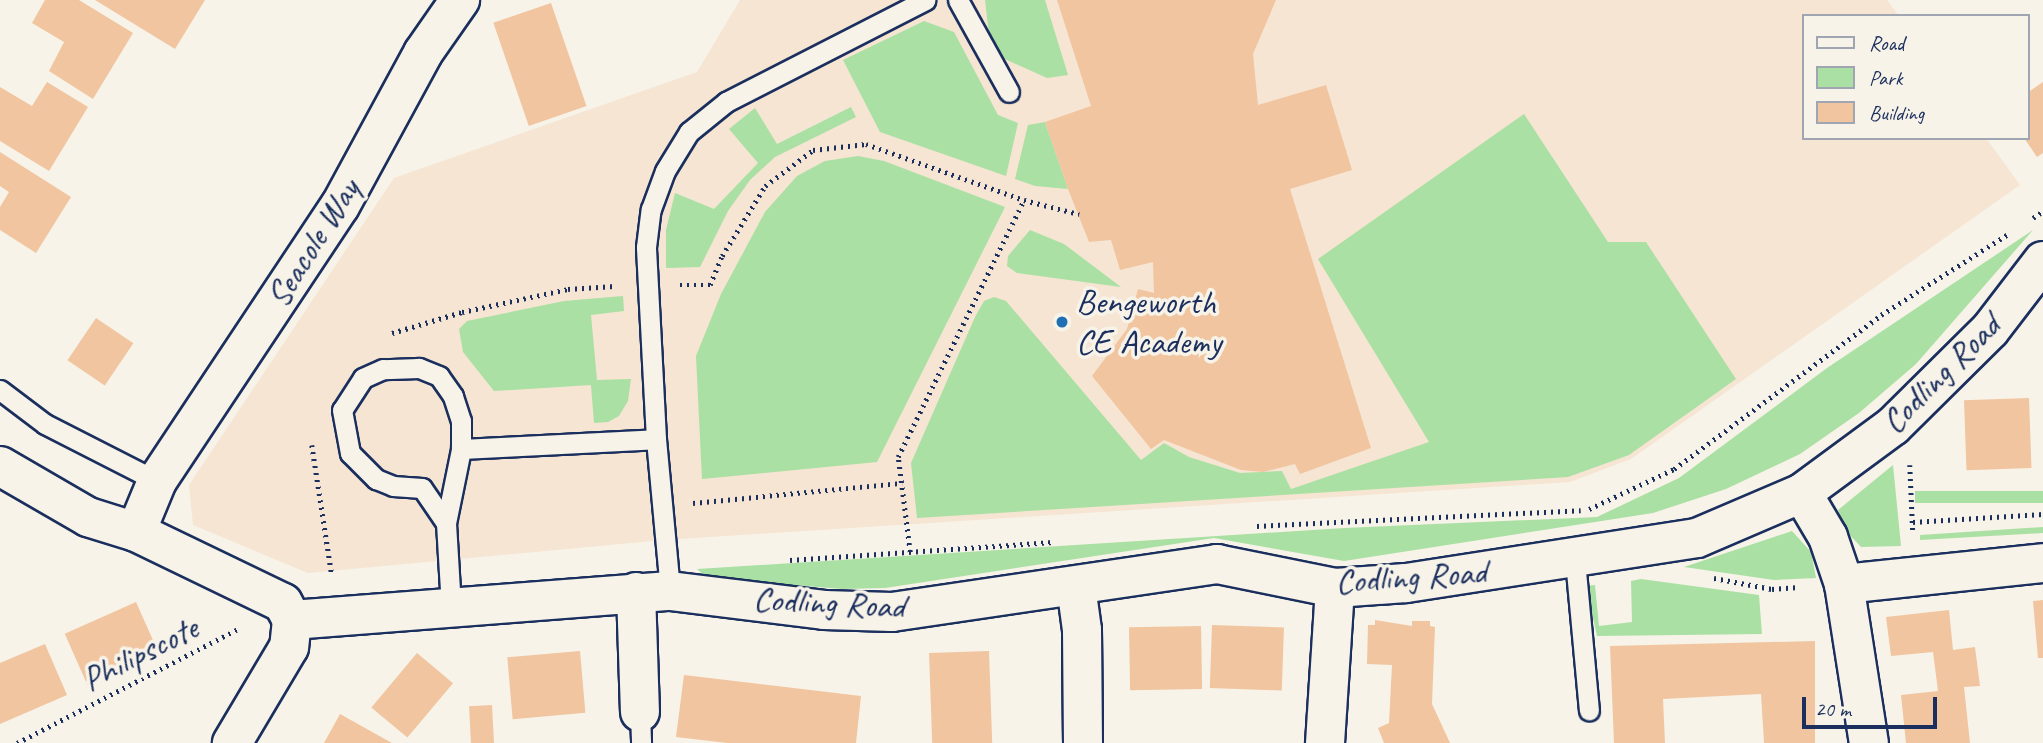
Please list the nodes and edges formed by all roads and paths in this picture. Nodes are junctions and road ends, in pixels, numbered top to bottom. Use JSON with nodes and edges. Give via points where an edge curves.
{"nodes":[{"id":1,"x":460,"y":0,"type":"edge"},
{"id":2,"x":925,"y":0,"type":"edge"},
{"id":3,"x":958,"y":0,"type":"edge"},
{"id":4,"x":1009,"y":92,"type":"dead end"},
{"id":5,"x":1024,"y":200,"type":"dead end"},
{"id":6,"x":2043,"y":211,"type":"edge"},
{"id":7,"x":2043,"y":261,"type":"edge"},
{"id":8,"x":0,"y":390,"type":"edge"},
{"id":9,"x":1893,"y":426,"type":"junction"},
{"id":10,"x":656,"y":439,"type":"junction"},
{"id":11,"x":461,"y":449,"type":"junction"},
{"id":12,"x":0,"y":467,"type":"edge"},
{"id":13,"x":157,"y":481,"type":"junction"},
{"id":14,"x":902,"y":483,"type":"junction"},
{"id":15,"x":1802,"y":492,"type":"junction"},
{"id":16,"x":661,"y":507,"type":"junction"},
{"id":17,"x":2043,"y":514,"type":"edge"},
{"id":18,"x":446,"y":523,"type":"junction"},
{"id":19,"x":1251,"y":527,"type":"dead end"},
{"id":20,"x":136,"y":532,"type":"junction"},
{"id":21,"x":1060,"y":541,"type":"dead end"},
{"id":22,"x":910,"y":552,"type":"junction"},
{"id":23,"x":781,"y":560,"type":"dead end"},
{"id":24,"x":1575,"y":560,"type":"junction"},
{"id":25,"x":2043,"y":564,"type":"edge"},
{"id":26,"x":1844,"y":584,"type":"junction"},
{"id":27,"x":1076,"y":586,"type":"junction"},
{"id":28,"x":1335,"y":588,"type":"junction"},
{"id":29,"x":653,"y":591,"type":"junction"},
{"id":30,"x":451,"y":606,"type":"junction"},
{"id":31,"x":288,"y":612,"type":"junction"},
{"id":32,"x":1589,"y":710,"type":"dead end"},
{"id":33,"x":641,"y":728,"type":"edge"},
{"id":34,"x":17,"y":743,"type":"edge"},
{"id":35,"x":232,"y":743,"type":"edge"},
{"id":36,"x":1083,"y":743,"type":"edge"},
{"id":37,"x":1325,"y":743,"type":"edge"},
{"id":38,"x":1869,"y":743,"type":"edge"}],
"edges":[{"from":1,"to":13,"type":"street","name":"Seacole Way","via":[[424,53],[340,206]]},
{"from":2,"to":10,"type":"lane","via":[[726,102],[689,132],[665,171],[651,209],[646,247]]},
{"from":3,"to":4,"type":"lane"},
{"from":5,"to":14,"type":"path","via":[[898,457]]},
{"from":6,"to":19,"type":"path","via":[[1881,315],[1674,469],[1589,509]]},
{"from":7,"to":9,"type":"street","name":"Codling Road","via":[[1990,330]]},
{"from":8,"to":13,"type":"lane","via":[[45,424]]},
{"from":9,"to":15,"type":"street","name":"Codling Road"},
{"from":9,"to":17,"type":"path","via":[[1909,457],[1913,522]]},
{"from":10,"to":11,"type":"lane"},
{"from":10,"to":16,"type":"lane"},
{"from":11,"to":18,"type":"lane"},
{"from":11,"to":18,"type":"lane","via":[[461,421],[453,396],[439,376],[419,368],[383,369],[363,378],[342,410],[350,453],[362,468],[393,486],[422,488]]},
{"from":12,"to":20,"type":"street","via":[[88,517]]},
{"from":13,"to":20,"type":"street","name":"Seacole Way"},
{"from":14,"to":16,"type":"path"},
{"from":14,"to":22,"type":"path"},
{"from":15,"to":24,"type":"street","name":"Codling Road","via":[[1697,538]]},
{"from":15,"to":26,"type":"street","via":[[1828,537]]},
{"from":16,"to":29,"type":"lane"},
{"from":18,"to":30,"type":"lane"},
{"from":20,"to":31,"type":"street"},
{"from":21,"to":22,"type":"path"},
{"from":22,"to":23,"type":"path"},
{"from":24,"to":28,"type":"street","name":"Codling Road"},
{"from":24,"to":32,"type":"lane"},
{"from":25,"to":26,"type":"street"},
{"from":26,"to":38,"type":"street"},
{"from":27,"to":28,"type":"street","name":"Codling Road","via":[[1217,564]]},
{"from":27,"to":29,"type":"street","name":"Codling Road","via":[[892,612],[824,610]]},
{"from":27,"to":36,"type":"street","via":[[1082,629]]},
{"from":28,"to":37,"type":"street"},
{"from":29,"to":30,"type":"street","name":"Codling Road"},
{"from":29,"to":33,"type":"street"},
{"from":30,"to":31,"type":"street","name":"Codling Road"},
{"from":31,"to":34,"type":"path","name":"Philipscote"},
{"from":31,"to":35,"type":"street","via":[[289,647]]}]}
